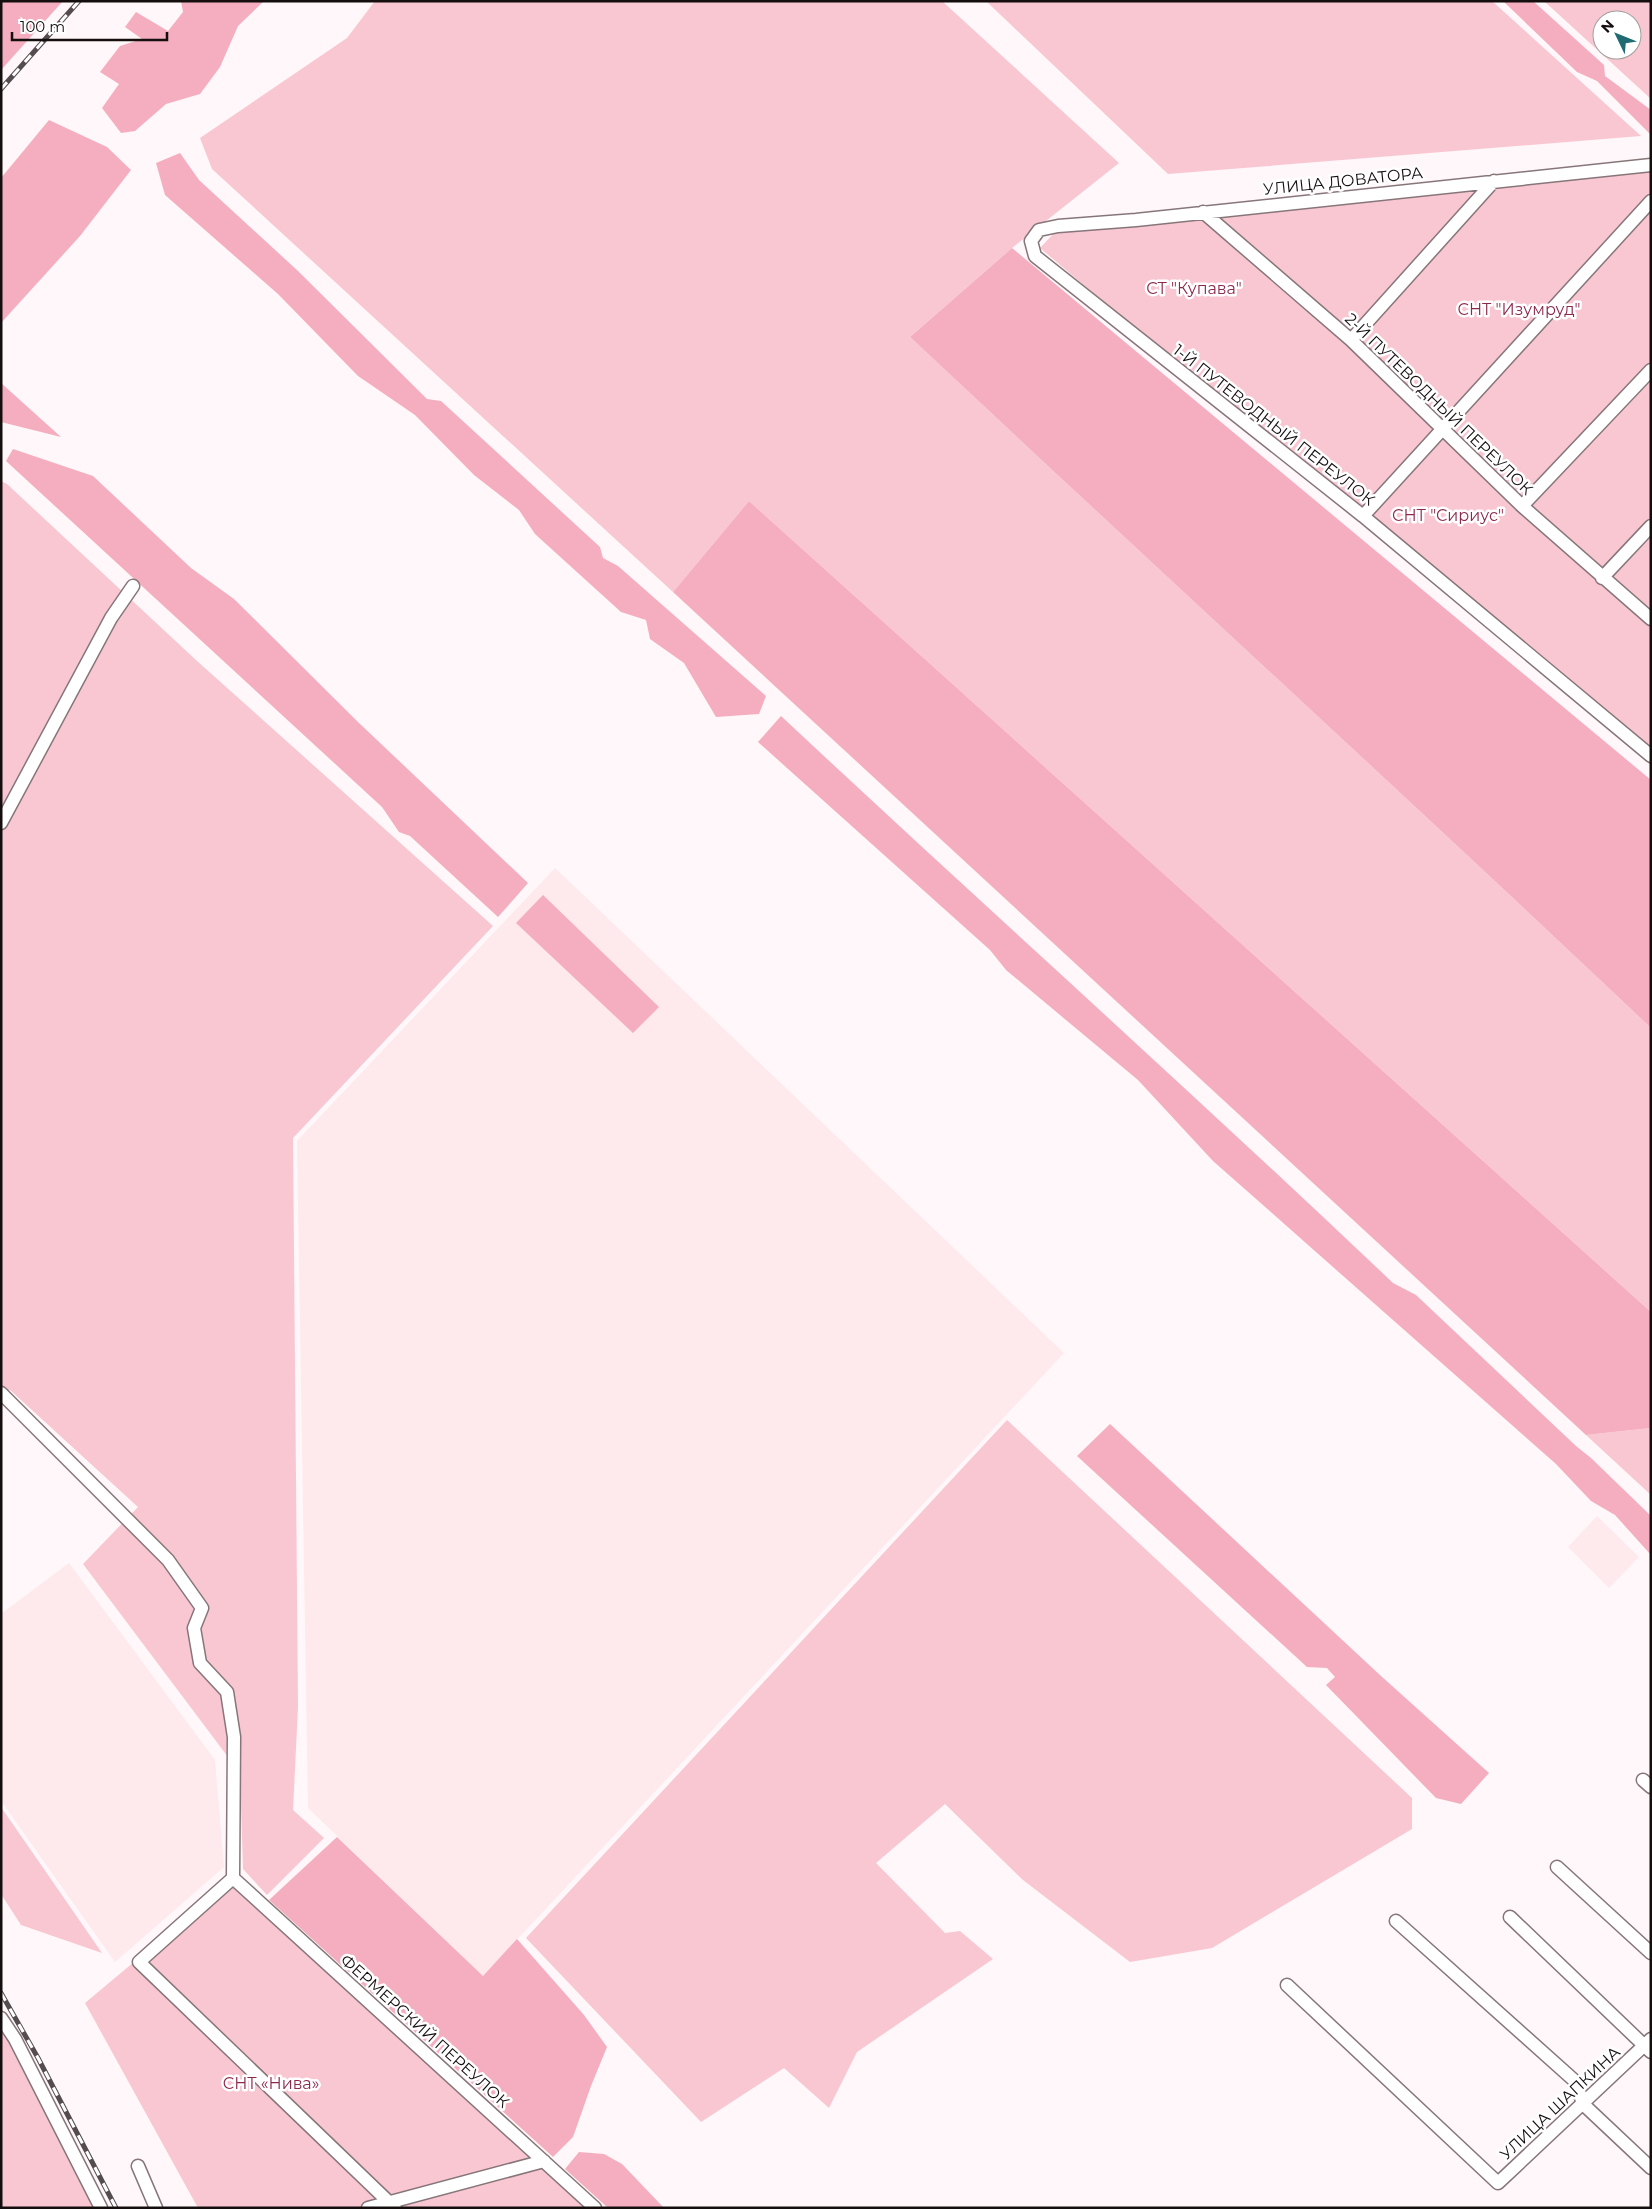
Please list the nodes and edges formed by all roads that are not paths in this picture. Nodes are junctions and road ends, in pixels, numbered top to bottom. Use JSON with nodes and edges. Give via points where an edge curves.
{"nodes":[{"id":1,"x":1651,"y":164,"type":"edge"},
{"id":2,"x":1494,"y":182,"type":"junction"},
{"id":3,"x":1651,"y":201,"type":"edge"},
{"id":4,"x":1203,"y":212,"type":"junction"},
{"id":5,"x":1039,"y":230,"type":"joint"},
{"id":6,"x":1351,"y":340,"type":"junction"},
{"id":7,"x":1651,"y":370,"type":"edge"},
{"id":8,"x":1443,"y":428,"type":"junction"},
{"id":9,"x":1522,"y":506,"type":"junction"},
{"id":10,"x":1362,"y":516,"type":"junction"},
{"id":11,"x":1651,"y":526,"type":"edge"},
{"id":12,"x":1602,"y":578,"type":"junction"},
{"id":13,"x":133,"y":586,"type":"dead end"},
{"id":14,"x":1651,"y":619,"type":"edge"},
{"id":15,"x":1651,"y":756,"type":"edge"},
{"id":16,"x":1,"y":823,"type":"edge"},
{"id":17,"x":1,"y":1393,"type":"edge"},
{"id":18,"x":1557,"y":1867,"type":"dead end"},
{"id":19,"x":233,"y":1878,"type":"junction"},
{"id":20,"x":1510,"y":1917,"type":"dead end"},
{"id":21,"x":1396,"y":1921,"type":"dead end"},
{"id":22,"x":1651,"y":1953,"type":"edge"},
{"id":23,"x":1287,"y":1985,"type":"dead end"},
{"id":24,"x":1,"y":2018,"type":"edge"},
{"id":25,"x":1648,"y":2046,"type":"edge"},
{"id":26,"x":1582,"y":2104,"type":"junction"},
{"id":27,"x":544,"y":2161,"type":"junction"},
{"id":28,"x":138,"y":2166,"type":"dead end"},
{"id":29,"x":1651,"y":2168,"type":"edge"},
{"id":30,"x":392,"y":2205,"type":"edge"},
{"id":31,"x":102,"y":2208,"type":"edge"},
{"id":32,"x":156,"y":2208,"type":"edge"},
{"id":33,"x":368,"y":2208,"type":"edge"},
{"id":34,"x":595,"y":2208,"type":"edge"}],
"edges":[{"from":1,"to":2,"type":"street","name":"УЛИЦА ДОВАТОРА"},
{"from":2,"to":4,"type":"street","name":"УЛИЦА ДОВАТОРА"},
{"from":2,"to":6,"type":"street"},
{"from":3,"to":8,"type":"street"},
{"from":4,"to":5,"type":"street","name":"УЛИЦА ДОВАТОРА"},
{"from":4,"to":6,"type":"street","name":"2-Й ПУТЕВОДНЫЙ ПЕРЕУЛОК"},
{"from":5,"to":10,"type":"street","name":"1-Й ПУТЕВОДНЫЙ ПЕРЕУЛОК","via":[[1031,241],[1035,256]]},
{"from":6,"to":8,"type":"street","name":"2-Й ПУТЕВОДНЫЙ ПЕРЕУЛОК"},
{"from":7,"to":9,"type":"street"},
{"from":8,"to":9,"type":"street","name":"2-Й ПУТЕВОДНЫЙ ПЕРЕУЛОК"},
{"from":8,"to":10,"type":"street"},
{"from":9,"to":12,"type":"street","name":"2-Й ПУТЕВОДНЫЙ ПЕРЕУЛОК"},
{"from":10,"to":15,"type":"street","name":"1-Й ПУТЕВОДНЫЙ ПЕРЕУЛОК"},
{"from":11,"to":12,"type":"street"},
{"from":12,"to":14,"type":"street","name":"2-Й ПУТЕВОДНЫЙ ПЕРЕУЛОК"},
{"from":13,"to":16,"type":"street","via":[[112,618]]},
{"from":17,"to":19,"type":"street","via":[[168,1560],[202,1608],[194,1628],[200,1663],[228,1692],[234,1737]]},
{"from":18,"to":22,"type":"street"},
{"from":19,"to":27,"type":"street","name":"ФЕРМЕРСКИЙ ПЕРЕУЛОК"},
{"from":19,"to":30,"type":"street","via":[[139,1962]]},
{"from":20,"to":25,"type":"street"},
{"from":21,"to":26,"type":"street","via":[[1576,2082]]},
{"from":23,"to":26,"type":"street","name":"УЛИЦА ШАПКИНА","via":[[1498,2183]]},
{"from":24,"to":31,"type":"street","via":[[15,2039]]},
{"from":25,"to":26,"type":"street","name":"УЛИЦА ШАПКИНА"},
{"from":26,"to":29,"type":"street"},
{"from":27,"to":30,"type":"street"},
{"from":27,"to":34,"type":"street","name":"ФЕРМЕРСКИЙ ПЕРЕУЛОК"},
{"from":28,"to":32,"type":"street"},
{"from":30,"to":33,"type":"street"}]}
